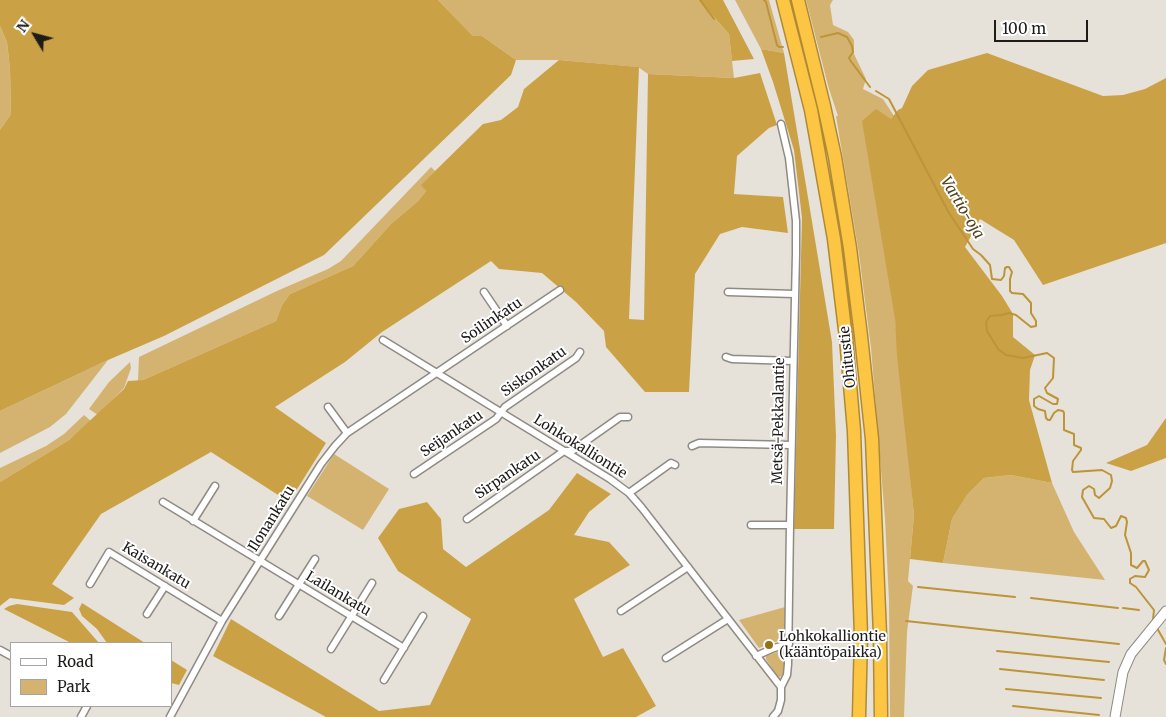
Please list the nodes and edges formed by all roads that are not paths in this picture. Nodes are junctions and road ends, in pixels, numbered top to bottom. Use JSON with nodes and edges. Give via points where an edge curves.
{"nodes":[{"id":1,"x":783,"y":0,"type":"edge"},
{"id":2,"x":798,"y":0,"type":"edge"},
{"id":3,"x":781,"y":124,"type":"dead end"},
{"id":4,"x":560,"y":290,"type":"dead end"},
{"id":5,"x":484,"y":292,"type":"dead end"},
{"id":6,"x":728,"y":292,"type":"dead end"},
{"id":7,"x":794,"y":294,"type":"junction"},
{"id":8,"x":507,"y":326,"type":"junction"},
{"id":9,"x":383,"y":340,"type":"dead end"},
{"id":10,"x":580,"y":352,"type":"dead end"},
{"id":11,"x":726,"y":357,"type":"dead end"},
{"id":12,"x":793,"y":361,"type":"junction"},
{"id":13,"x":437,"y":373,"type":"junction"},
{"id":14,"x":328,"y":407,"type":"dead end"},
{"id":15,"x":502,"y":412,"type":"junction"},
{"id":16,"x":628,"y":417,"type":"dead end"},
{"id":17,"x":347,"y":433,"type":"junction"},
{"id":18,"x":791,"y":445,"type":"junction"},
{"id":19,"x":692,"y":446,"type":"dead end"},
{"id":20,"x":564,"y":452,"type":"junction"},
{"id":21,"x":675,"y":465,"type":"dead end"},
{"id":22,"x":414,"y":474,"type":"dead end"},
{"id":23,"x":215,"y":486,"type":"dead end"},
{"id":24,"x":629,"y":493,"type":"junction"},
{"id":25,"x":163,"y":502,"type":"dead end"},
{"id":26,"x":467,"y":519,"type":"dead end"},
{"id":27,"x":193,"y":521,"type":"junction"},
{"id":28,"x":751,"y":525,"type":"dead end"},
{"id":29,"x":790,"y":525,"type":"junction"},
{"id":30,"x":314,"y":559,"type":"dead end"},
{"id":31,"x":260,"y":562,"type":"junction"},
{"id":32,"x":688,"y":567,"type":"junction"},
{"id":33,"x":372,"y":583,"type":"dead end"},
{"id":34,"x":90,"y":584,"type":"dead end"},
{"id":35,"x":298,"y":585,"type":"junction"},
{"id":36,"x":165,"y":586,"type":"junction"},
{"id":37,"x":621,"y":611,"type":"dead end"},
{"id":38,"x":1166,"y":611,"type":"edge"},
{"id":39,"x":147,"y":614,"type":"dead end"},
{"id":40,"x":279,"y":616,"type":"dead end"},
{"id":41,"x":423,"y":616,"type":"dead end"},
{"id":42,"x":351,"y":617,"type":"junction"},
{"id":43,"x":728,"y":619,"type":"junction"},
{"id":44,"x":222,"y":621,"type":"junction"},
{"id":45,"x":788,"y":644,"type":"junction"},
{"id":46,"x":404,"y":648,"type":"junction"},
{"id":47,"x":331,"y":649,"type":"dead end"},
{"id":48,"x":756,"y":656,"type":"junction"},
{"id":49,"x":666,"y":658,"type":"dead end"},
{"id":50,"x":384,"y":680,"type":"dead end"},
{"id":51,"x":781,"y":687,"type":"junction"},
{"id":52,"x":170,"y":717,"type":"edge"},
{"id":53,"x":773,"y":717,"type":"edge"},
{"id":54,"x":859,"y":717,"type":"edge"},
{"id":55,"x":881,"y":717,"type":"edge"},
{"id":56,"x":1115,"y":717,"type":"edge"}],
"edges":[{"from":1,"to":54,"type":"highway","name":"Ohitustie","via":[[811,110],[834,239],[846,338],[854,431],[861,626]]},
{"from":2,"to":55,"type":"highway","name":"Ohitustie","via":[[835,158],[861,336],[872,439]]},
{"from":3,"to":7,"type":"street","name":"Metsä-Pekkalantie","via":[[790,158],[796,221]]},
{"from":4,"to":8,"type":"street","name":"Soilinkatu"},
{"from":5,"to":8,"type":"street"},
{"from":6,"to":7,"type":"street"},
{"from":7,"to":12,"type":"street","name":"Metsä-Pekkalantie"},
{"from":8,"to":13,"type":"street","name":"Soilinkatu"},
{"from":9,"to":13,"type":"street","name":"Lohkokalliontie"},
{"from":10,"to":15,"type":"street","name":"Siskonkatu"},
{"from":11,"to":12,"type":"street"},
{"from":12,"to":18,"type":"street","name":"Metsä-Pekkalantie"},
{"from":13,"to":15,"type":"street","name":"Lohkokalliontie"},
{"from":13,"to":17,"type":"street","name":"Ilonankatu"},
{"from":14,"to":17,"type":"street"},
{"from":15,"to":20,"type":"street","name":"Lohkokalliontie"},
{"from":15,"to":22,"type":"street","name":"Seijankatu"},
{"from":16,"to":20,"type":"street","name":"Sirpankatu","via":[[620,417],[572,451]]},
{"from":17,"to":31,"type":"street","name":"Ilonankatu","via":[[321,464]]},
{"from":18,"to":19,"type":"street","via":[[699,443]]},
{"from":18,"to":29,"type":"street","name":"Metsä-Pekkalantie"},
{"from":20,"to":24,"type":"street","name":"Lohkokalliontie"},
{"from":20,"to":26,"type":"street","name":"Sirpankatu"},
{"from":21,"to":24,"type":"street","via":[[671,463]]},
{"from":23,"to":27,"type":"street"},
{"from":24,"to":32,"type":"street","name":"Lohkokalliontie"},
{"from":25,"to":27,"type":"street","name":"Lailankatu"},
{"from":27,"to":31,"type":"street","name":"Lailankatu"},
{"from":28,"to":29,"type":"street"},
{"from":29,"to":45,"type":"street","name":"Metsä-Pekkalantie"},
{"from":30,"to":35,"type":"street"},
{"from":31,"to":35,"type":"street","name":"Lailankatu"},
{"from":31,"to":44,"type":"street","name":"Ilonankatu"},
{"from":32,"to":37,"type":"street"},
{"from":32,"to":43,"type":"street","name":"Lohkokalliontie"},
{"from":33,"to":42,"type":"street"},
{"from":34,"to":36,"type":"street","name":"Kaisankatu","via":[[109,552]]},
{"from":35,"to":40,"type":"street"},
{"from":35,"to":42,"type":"street","name":"Lailankatu"},
{"from":36,"to":39,"type":"street"},
{"from":36,"to":44,"type":"street","name":"Kaisankatu"},
{"from":38,"to":56,"type":"street","via":[[1131,654],[1123,672]]},
{"from":41,"to":46,"type":"street"},
{"from":42,"to":46,"type":"street","name":"Lailankatu"},
{"from":42,"to":47,"type":"street"},
{"from":43,"to":48,"type":"street","name":"Lohkokalliontie"},
{"from":43,"to":49,"type":"street"},
{"from":44,"to":52,"type":"street","name":"Ilonankatu"},
{"from":45,"to":48,"type":"street"},
{"from":45,"to":51,"type":"street","name":"Metsä-Pekkalantie","via":[[787,676]]},
{"from":46,"to":50,"type":"street"},
{"from":48,"to":51,"type":"street","name":"Lohkokalliontie"},
{"from":51,"to":53,"type":"street","name":"Metsä-Pekkalantie","via":[[782,700]]}]}
